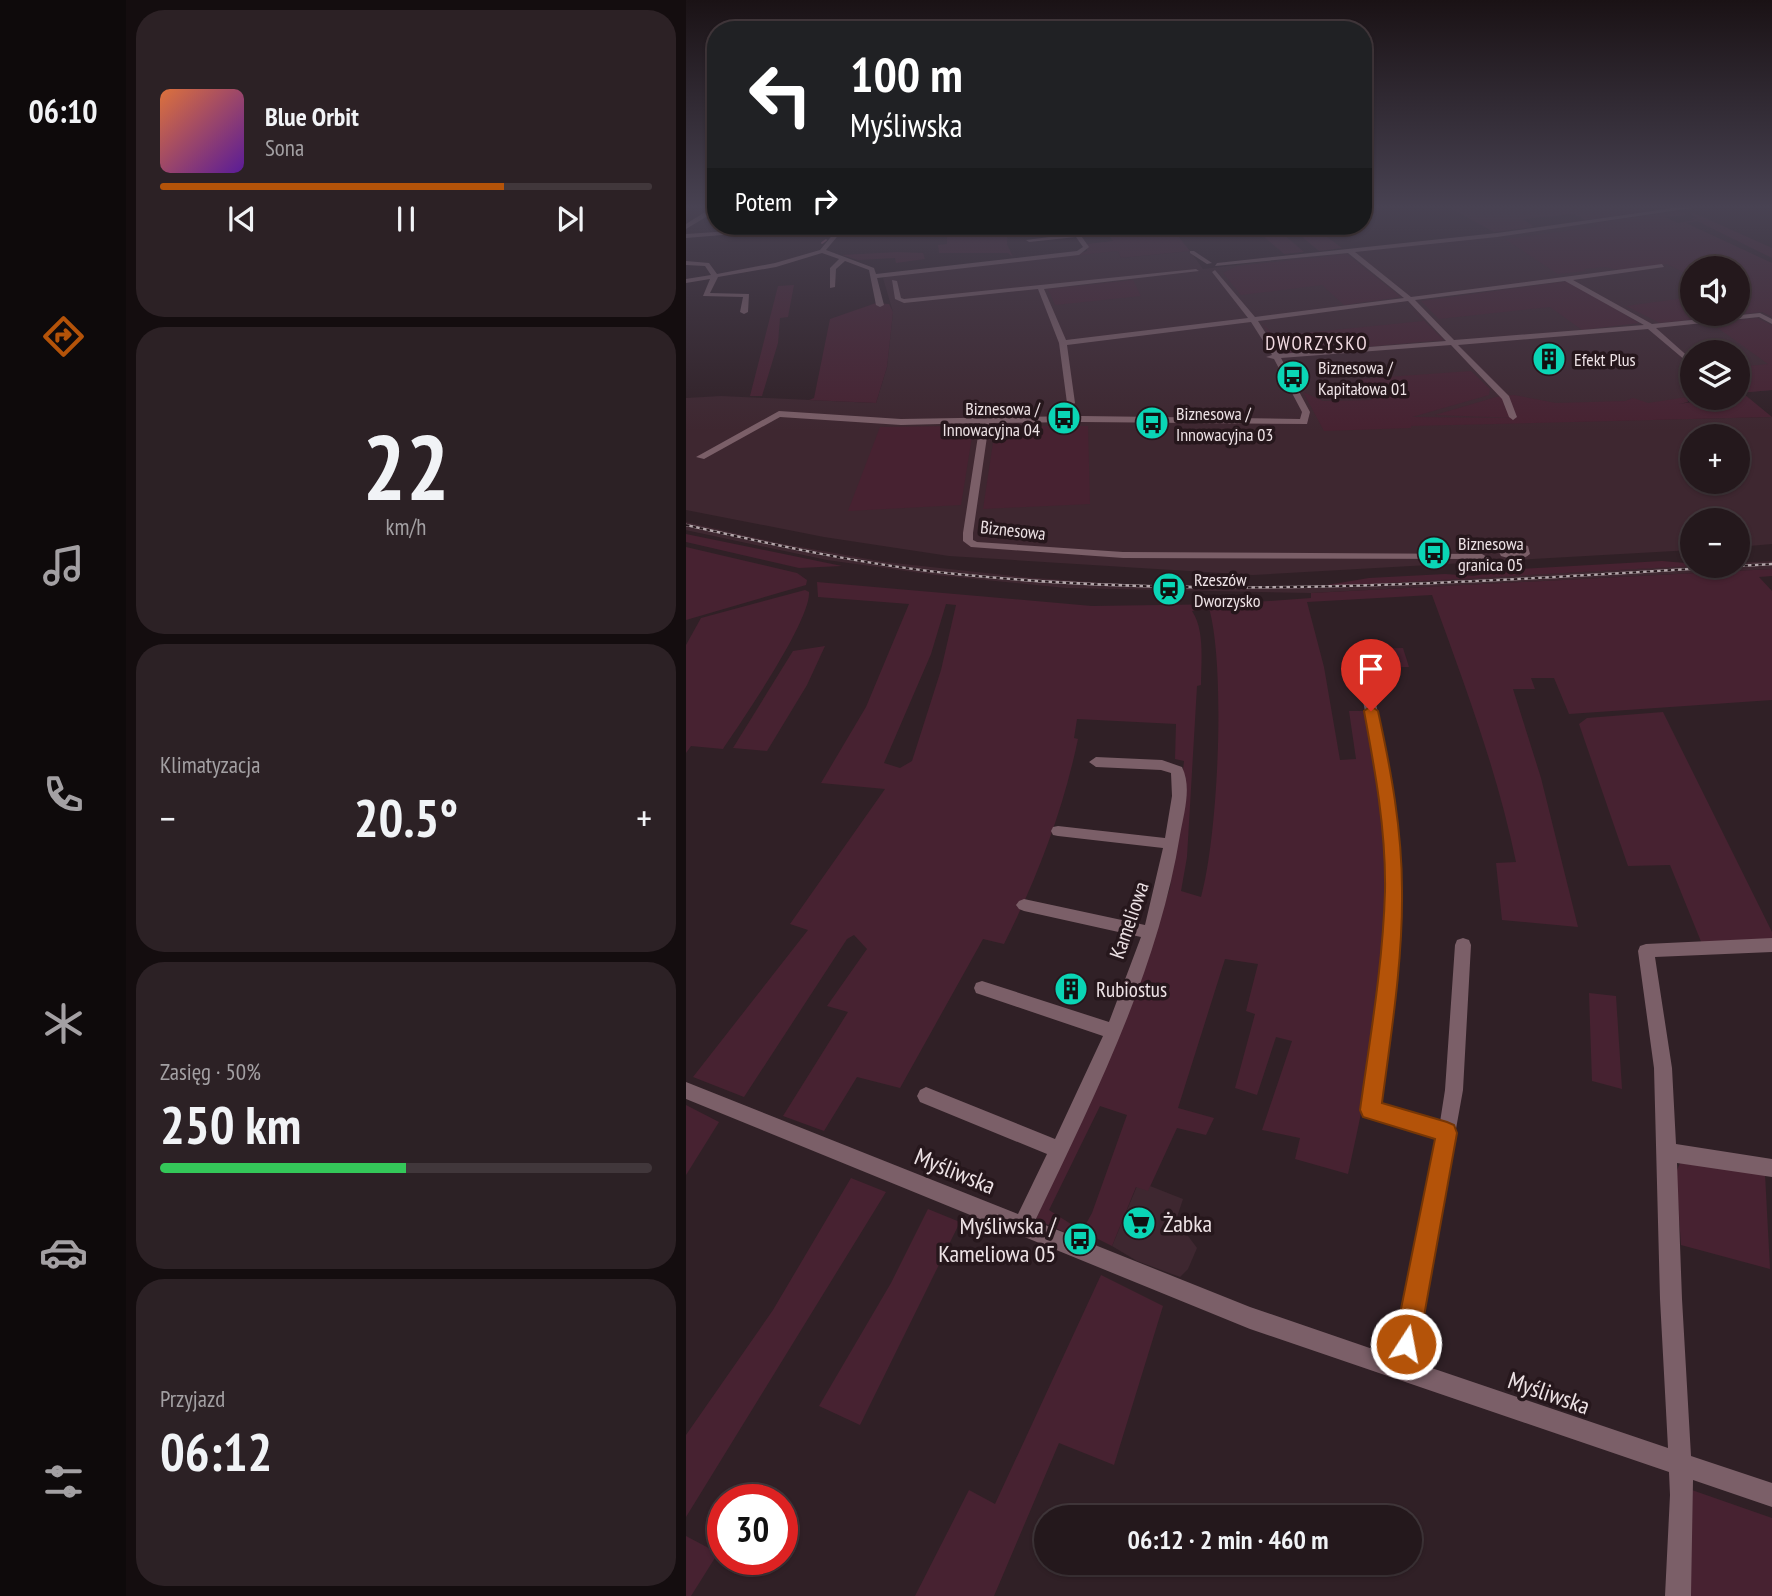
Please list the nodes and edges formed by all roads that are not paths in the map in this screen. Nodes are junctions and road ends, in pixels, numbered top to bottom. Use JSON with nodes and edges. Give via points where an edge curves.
{"nodes":[{"id":1,"x":710,"y":281,"type":"edge"},
{"id":2,"x":832,"y":281,"type":"edge"},
{"id":3,"x":876,"y":281,"type":"edge"},
{"id":4,"x":894,"y":281,"type":"dead end"},
{"id":5,"x":1092,"y":281,"type":"edge"},
{"id":6,"x":1214,"y":281,"type":"edge"},
{"id":7,"x":1226,"y":281,"type":"edge"},
{"id":8,"x":1388,"y":281,"type":"edge"},
{"id":9,"x":1544,"y":281,"type":"edge"},
{"id":10,"x":1569,"y":281,"type":"edge"},
{"id":11,"x":832,"y":287,"type":"dead end"},
{"id":12,"x":1040,"y":287,"type":"junction"},
{"id":13,"x":1410,"y":299,"type":"junction"},
{"id":14,"x":880,"y":304,"type":"dead end"},
{"id":15,"x":744,"y":312,"type":"dead end"},
{"id":16,"x":1250,"y":320,"type":"junction"},
{"id":17,"x":1772,"y":322,"type":"edge"},
{"id":18,"x":1651,"y":327,"type":"junction"},
{"id":19,"x":1063,"y":343,"type":"junction"},
{"id":20,"x":1453,"y":343,"type":"junction"},
{"id":21,"x":1680,"y":354,"type":"edge"},
{"id":22,"x":1274,"y":357,"type":"junction"},
{"id":23,"x":1071,"y":403,"type":"dead end"},
{"id":24,"x":1513,"y":417,"type":"dead end"},
{"id":25,"x":985,"y":421,"type":"junction"},
{"id":26,"x":701,"y":457,"type":"dead end"},
{"id":27,"x":1505,"y":553,"type":"dead end"},
{"id":28,"x":1363,"y":672,"type":"dead end"},
{"id":29,"x":1096,"y":762,"type":"dead end"},
{"id":30,"x":1058,"y":831,"type":"dead end"},
{"id":31,"x":1173,"y":844,"type":"junction"},
{"id":32,"x":1024,"y":905,"type":"dead end"},
{"id":33,"x":1150,"y":932,"type":"junction"},
{"id":34,"x":1772,"y":945,"type":"edge"},
{"id":35,"x":1464,"y":946,"type":"dead end"},
{"id":36,"x":982,"y":988,"type":"dead end"},
{"id":37,"x":1112,"y":1031,"type":"junction"},
{"id":38,"x":686,"y":1090,"type":"edge"},
{"id":39,"x":926,"y":1096,"type":"dead end"},
{"id":40,"x":1447,"y":1133,"type":"junction"},
{"id":41,"x":1059,"y":1150,"type":"junction"},
{"id":42,"x":1667,"y":1153,"type":"junction"},
{"id":43,"x":1772,"y":1168,"type":"edge"},
{"id":44,"x":1022,"y":1227,"type":"junction"},
{"id":45,"x":1402,"y":1371,"type":"junction"},
{"id":46,"x":1681,"y":1465,"type":"junction"},
{"id":47,"x":1772,"y":1495,"type":"edge"},
{"id":48,"x":1678,"y":1596,"type":"edge"}],
"edges":[{"from":1,"to":15,"type":"street","via":[[705,295],[747,295]]},
{"from":2,"to":11,"type":"street"},
{"from":3,"to":14,"type":"street"},
{"from":4,"to":12,"type":"street","via":[[898,299],[904,301]]},
{"from":5,"to":12,"type":"street"},
{"from":6,"to":16,"type":"street"},
{"from":7,"to":16,"type":"street"},
{"from":8,"to":13,"type":"street"},
{"from":9,"to":13,"type":"street"},
{"from":10,"to":18,"type":"street"},
{"from":12,"to":19,"type":"street"},
{"from":13,"to":16,"type":"street"},
{"from":13,"to":20,"type":"street"},
{"from":16,"to":19,"type":"street"},
{"from":16,"to":22,"type":"street"},
{"from":17,"to":18,"type":"street","via":[[1760,315]]},
{"from":18,"to":20,"type":"street"},
{"from":18,"to":21,"type":"street"},
{"from":19,"to":23,"type":"street"},
{"from":20,"to":22,"type":"street"},
{"from":20,"to":24,"type":"street","via":[[1504,396]]},
{"from":22,"to":25,"type":"street","via":[[1307,416],[1302,423]]},
{"from":25,"to":26,"type":"street","via":[[779,414]]},
{"from":25,"to":27,"type":"street","name":"Biznesowa","via":[[968,533],[968,541],[975,545],[1137,556],[1482,557]]},
{"from":28,"to":40,"type":"street","via":[[1387,789],[1394,891],[1370,1110]]},
{"from":29,"to":31,"type":"street","name":"Kameliowa","via":[[1162,765],[1177,770],[1180,788]]},
{"from":30,"to":31,"type":"street"},
{"from":31,"to":33,"type":"street","name":"Kameliowa"},
{"from":32,"to":33,"type":"street"},
{"from":33,"to":37,"type":"street","name":"Kameliowa"},
{"from":34,"to":42,"type":"street","via":[[1646,951],[1659,1034]]},
{"from":35,"to":40,"type":"street"},
{"from":36,"to":37,"type":"street"},
{"from":37,"to":41,"type":"street","name":"Kameliowa"},
{"from":38,"to":44,"type":"street","name":"Myśliwska"},
{"from":39,"to":41,"type":"street"},
{"from":40,"to":45,"type":"street"},
{"from":41,"to":44,"type":"street","name":"Kameliowa"},
{"from":42,"to":43,"type":"street"},
{"from":42,"to":46,"type":"street"},
{"from":44,"to":45,"type":"street","name":"Myśliwska","via":[[1185,1293]]},
{"from":45,"to":46,"type":"street","name":"Myśliwska"},
{"from":46,"to":47,"type":"street","name":"Myśliwska"},
{"from":46,"to":48,"type":"street"}]}
